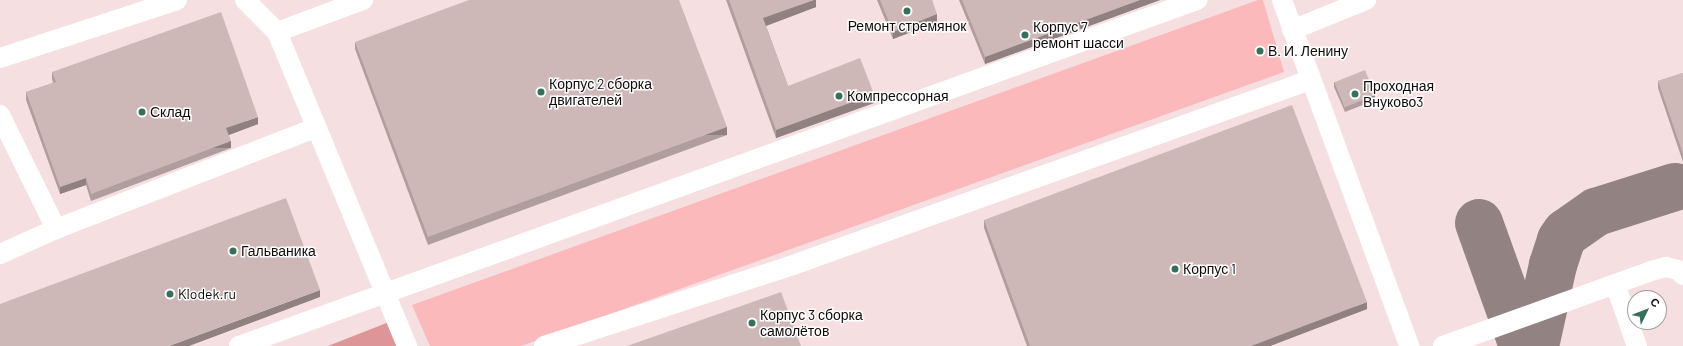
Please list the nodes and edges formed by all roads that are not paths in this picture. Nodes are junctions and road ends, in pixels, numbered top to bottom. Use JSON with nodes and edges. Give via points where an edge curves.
{"nodes":[{"id":1,"x":177,"y":0,"type":"edge"},
{"id":2,"x":245,"y":0,"type":"edge"},
{"id":3,"x":363,"y":0,"type":"edge"},
{"id":4,"x":1197,"y":0,"type":"edge"},
{"id":5,"x":1282,"y":0,"type":"edge"},
{"id":6,"x":1366,"y":0,"type":"edge"},
{"id":7,"x":1292,"y":30,"type":"junction"},
{"id":8,"x":277,"y":32,"type":"junction"},
{"id":9,"x":0,"y":58,"type":"edge"},
{"id":10,"x":1310,"y":80,"type":"junction"},
{"id":11,"x":0,"y":115,"type":"edge"},
{"id":12,"x":315,"y":128,"type":"junction"},
{"id":13,"x":56,"y":229,"type":"junction"},
{"id":14,"x":0,"y":254,"type":"edge"},
{"id":15,"x":1683,"y":275,"type":"edge"},
{"id":16,"x":1615,"y":284,"type":"junction"},
{"id":17,"x":384,"y":293,"type":"junction"},
{"id":18,"x":239,"y":346,"type":"edge"},
{"id":19,"x":407,"y":346,"type":"edge"},
{"id":20,"x":544,"y":346,"type":"edge"},
{"id":21,"x":1409,"y":346,"type":"edge"},
{"id":22,"x":1443,"y":346,"type":"edge"},
{"id":23,"x":1637,"y":346,"type":"edge"}],
"edges":[{"from":1,"to":9,"type":"lane"},
{"from":2,"to":8,"type":"lane"},
{"from":3,"to":8,"type":"lane"},
{"from":4,"to":17,"type":"lane"},
{"from":5,"to":7,"type":"lane"},
{"from":6,"to":7,"type":"lane"},
{"from":7,"to":10,"type":"lane"},
{"from":8,"to":12,"type":"lane"},
{"from":10,"to":20,"type":"lane","via":[[793,265]]},
{"from":10,"to":21,"type":"lane"},
{"from":11,"to":13,"type":"lane"},
{"from":12,"to":13,"type":"lane"},
{"from":12,"to":17,"type":"lane"},
{"from":13,"to":14,"type":"lane"},
{"from":15,"to":16,"type":"lane","via":[[1678,270],[1666,267]]},
{"from":16,"to":22,"type":"lane"},
{"from":16,"to":23,"type":"lane"},
{"from":17,"to":18,"type":"lane"},
{"from":17,"to":19,"type":"lane"}]}
